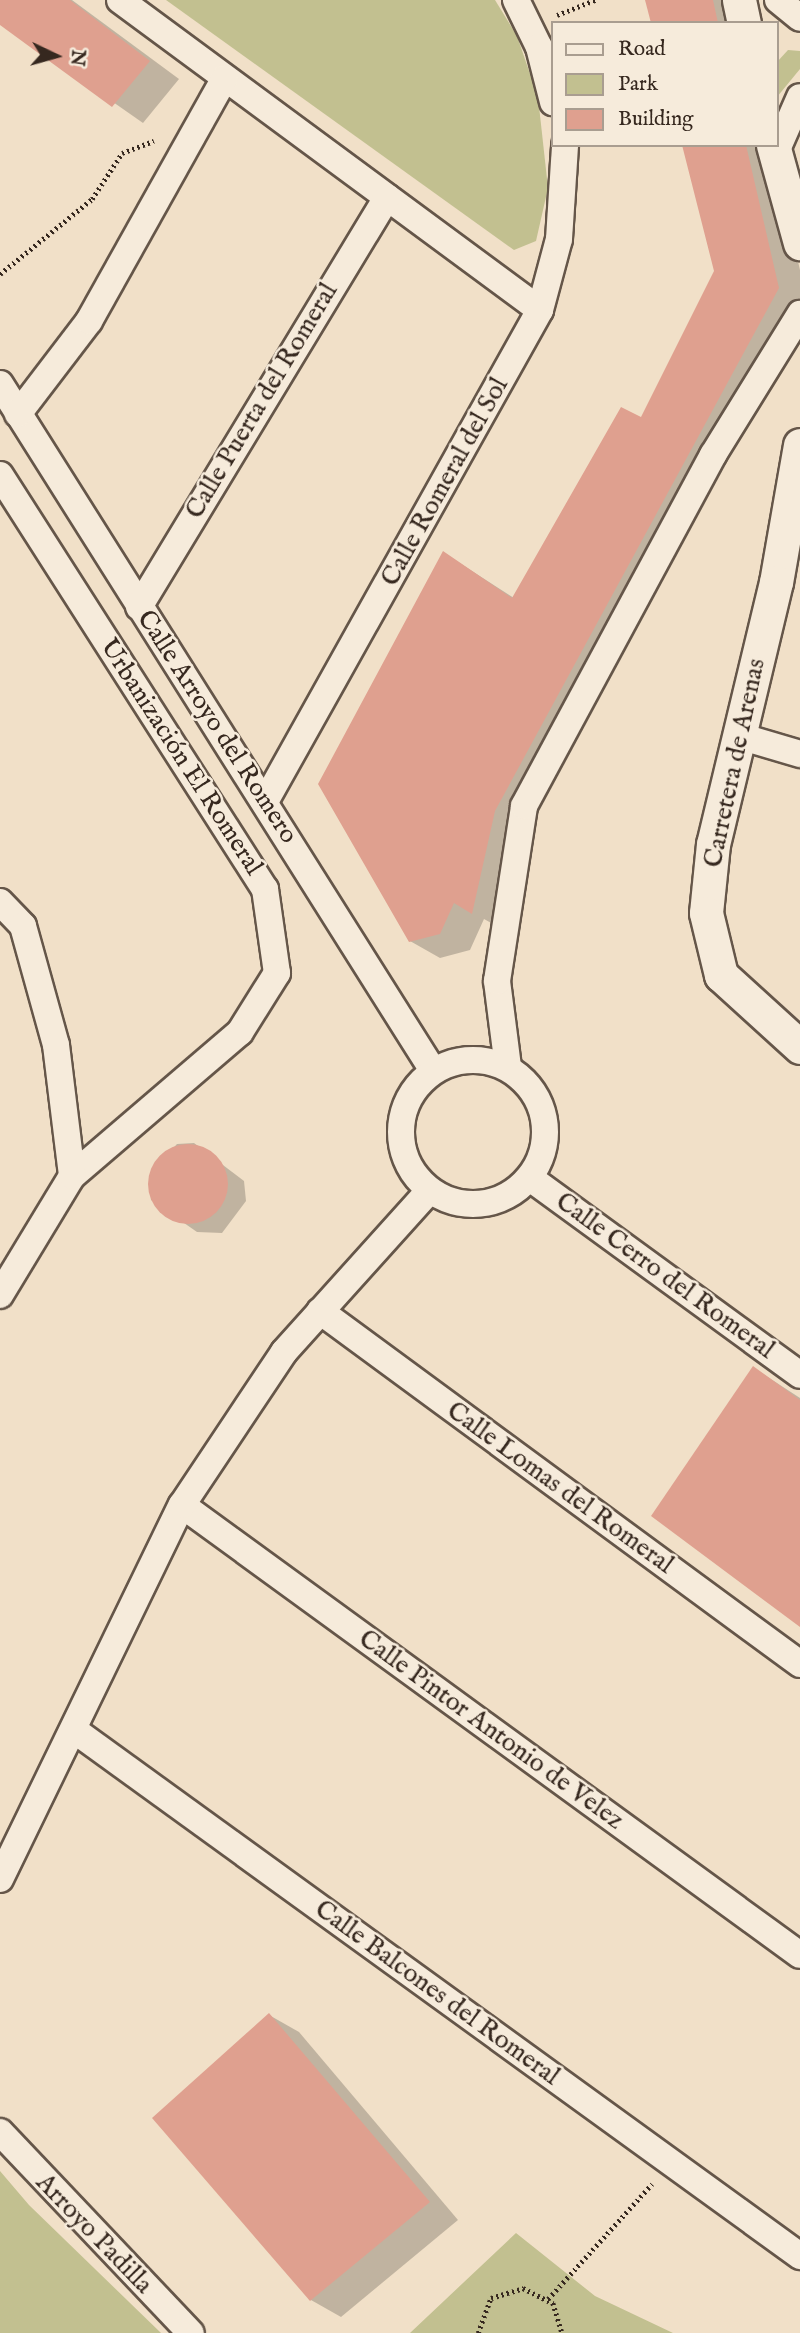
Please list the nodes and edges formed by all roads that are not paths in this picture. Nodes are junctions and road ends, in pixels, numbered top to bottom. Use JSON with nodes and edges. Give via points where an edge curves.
{"nodes":[{"id":1,"x":120,"y":0,"type":"edge"},
{"id":2,"x":516,"y":0,"type":"edge"},
{"id":3,"x":739,"y":0,"type":"edge"},
{"id":4,"x":778,"y":0,"type":"edge"},
{"id":5,"x":800,"y":19,"type":"edge"},
{"id":6,"x":744,"y":21,"type":"edge"},
{"id":7,"x":779,"y":26,"type":"edge"},
{"id":8,"x":225,"y":78,"type":"junction"},
{"id":9,"x":800,"y":97,"type":"edge"},
{"id":10,"x":552,"y":99,"type":"edge"},
{"id":11,"x":779,"y":140,"type":"edge"},
{"id":12,"x":565,"y":147,"type":"edge"},
{"id":13,"x":774,"y":150,"type":"edge"},
{"id":14,"x":387,"y":197,"type":"junction"},
{"id":15,"x":800,"y":243,"type":"edge"},
{"id":16,"x":540,"y":310,"type":"junction"},
{"id":17,"x":800,"y":314,"type":"edge"},
{"id":18,"x":0,"y":384,"type":"edge"},
{"id":19,"x":18,"y":414,"type":"junction"},
{"id":20,"x":800,"y":446,"type":"edge"},
{"id":21,"x":0,"y":475,"type":"edge"},
{"id":22,"x":139,"y":607,"type":"junction"},
{"id":23,"x":739,"y":736,"type":"junction"},
{"id":24,"x":800,"y":754,"type":"edge"},
{"id":25,"x":266,"y":800,"type":"junction"},
{"id":26,"x":0,"y":902,"type":"edge"},
{"id":27,"x":800,"y":1047,"type":"edge"},
{"id":28,"x":508,"y":1067,"type":"junction"},
{"id":29,"x":432,"y":1069,"type":"junction"},
{"id":30,"x":72,"y":1176,"type":"junction"},
{"id":31,"x":530,"y":1178,"type":"junction"},
{"id":32,"x":428,"y":1192,"type":"junction"},
{"id":33,"x":0,"y":1295,"type":"edge"},
{"id":34,"x":320,"y":1311,"type":"junction"},
{"id":35,"x":800,"y":1375,"type":"edge"},
{"id":36,"x":182,"y":1505,"type":"junction"},
{"id":37,"x":800,"y":1664,"type":"edge"},
{"id":38,"x":74,"y":1730,"type":"junction"},
{"id":39,"x":0,"y":1880,"type":"edge"},
{"id":40,"x":800,"y":1955,"type":"edge"},
{"id":41,"x":0,"y":2132,"type":"edge"},
{"id":42,"x":800,"y":2256,"type":"edge"},
{"id":43,"x":191,"y":2333,"type":"edge"}],
"edges":[{"from":1,"to":8,"type":"street"},
{"from":2,"to":10,"type":"street"},
{"from":3,"to":6,"type":"street"},
{"from":4,"to":5,"type":"street"},
{"from":5,"to":7,"type":"street"},
{"from":8,"to":14,"type":"street"},
{"from":8,"to":19,"type":"street","via":[[89,321]]},
{"from":9,"to":11,"type":"street"},
{"from":12,"to":16,"type":"street","name":"Calle Romeral del Sol","via":[[559,239]]},
{"from":13,"to":15,"type":"street"},
{"from":14,"to":16,"type":"street"},
{"from":14,"to":22,"type":"street","name":"Calle Puerta del Romeral"},
{"from":16,"to":25,"type":"street","name":"Calle Romeral del Sol"},
{"from":17,"to":28,"type":"street","via":[[713,456],[524,806],[497,981]]},
{"from":18,"to":19,"type":"street","name":"Calle Arroyo del Romero"},
{"from":19,"to":22,"type":"street","name":"Calle Arroyo del Romero"},
{"from":20,"to":23,"type":"street","name":"Carretera de Arenas"},
{"from":21,"to":30,"type":"street","name":"Urbanización El Romeral","via":[[265,889],[277,973],[240,1032]]},
{"from":22,"to":25,"type":"street","name":"Calle Arroyo del Romero"},
{"from":23,"to":24,"type":"street"},
{"from":23,"to":27,"type":"street","name":"Carretera de Arenas","via":[[713,844],[706,913],[721,975]]},
{"from":25,"to":29,"type":"street","name":"Calle Arroyo del Romero"},
{"from":26,"to":30,"type":"street","via":[[23,926],[56,1045]]},
{"from":28,"to":29,"type":"street","via":[[478,1058]]},
{"from":28,"to":31,"type":"street","via":[[541,1106],[546,1139]]},
{"from":29,"to":32,"type":"street","via":[[412,1089],[398,1126],[415,1180]]},
{"from":30,"to":33,"type":"street","name":"Urbanización El Romeral"},
{"from":31,"to":32,"type":"street","via":[[520,1189],[474,1206]]},
{"from":31,"to":35,"type":"street","name":"Calle Cerro del Romeral"},
{"from":32,"to":34,"type":"street"},
{"from":34,"to":36,"type":"street","via":[[284,1352]]},
{"from":34,"to":37,"type":"street","name":"Calle Lomas del Romeral"},
{"from":36,"to":38,"type":"street"},
{"from":36,"to":40,"type":"street","name":"Calle Pintor Antonio de Velez"},
{"from":38,"to":39,"type":"street"},
{"from":38,"to":42,"type":"street","name":"Calle Balcones del Romeral"},
{"from":41,"to":43,"type":"street","name":"Arroyo Padilla"}]}
